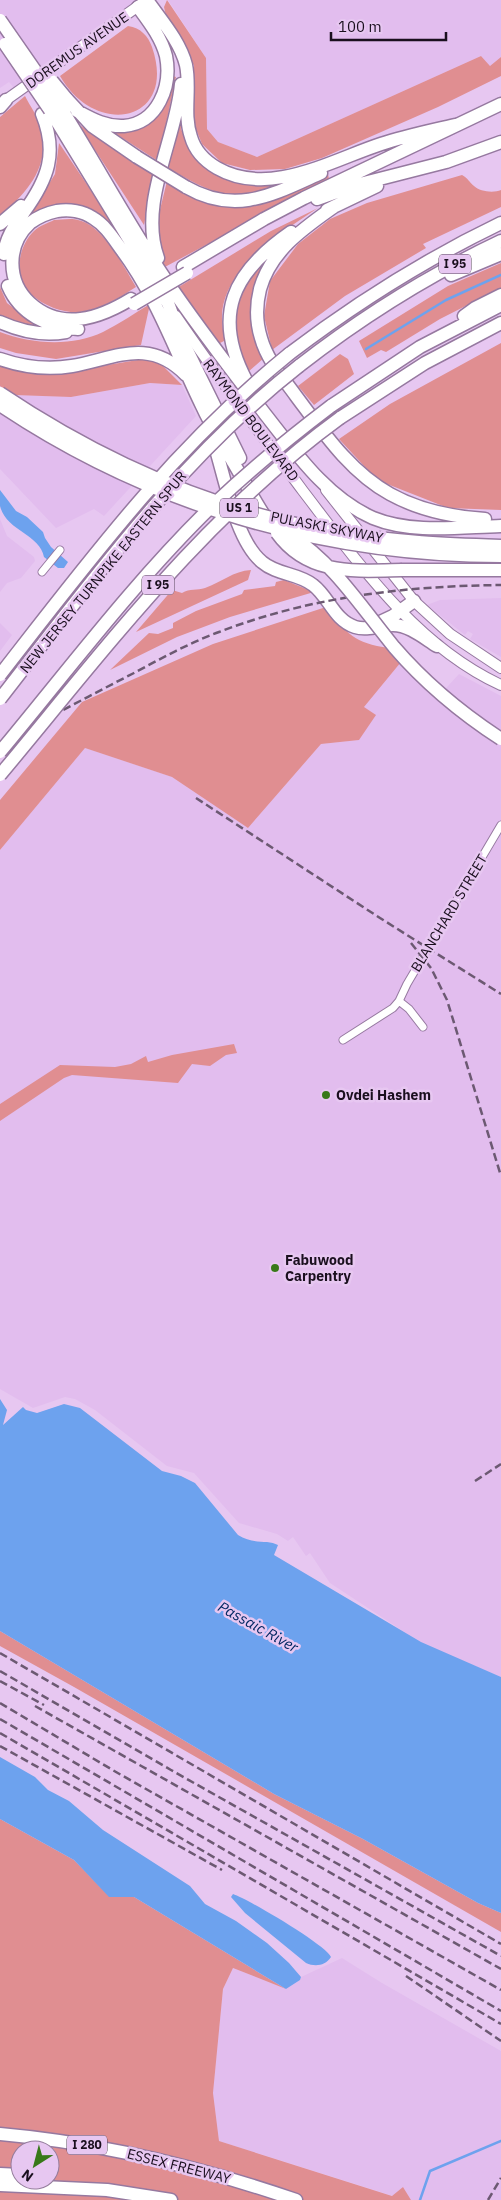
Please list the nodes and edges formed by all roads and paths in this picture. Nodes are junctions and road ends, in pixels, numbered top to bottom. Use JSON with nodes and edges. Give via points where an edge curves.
{"nodes":[{"id":1,"x":144,"y":2,"type":"edge"},
{"id":2,"x":0,"y":20,"type":"edge"},
{"id":3,"x":3,"y":41,"type":"edge"},
{"id":4,"x":179,"y":49,"type":"junction"},
{"id":5,"x":2,"y":103,"type":"edge"},
{"id":6,"x":501,"y":104,"type":"edge"},
{"id":7,"x":54,"y":107,"type":"junction"},
{"id":8,"x":77,"y":111,"type":"junction"},
{"id":9,"x":455,"y":125,"type":"junction"},
{"id":10,"x":501,"y":142,"type":"edge"},
{"id":11,"x":354,"y":155,"type":"junction"},
{"id":12,"x":404,"y":174,"type":"junction"},
{"id":13,"x":38,"y":188,"type":"junction"},
{"id":14,"x":334,"y":206,"type":"junction"},
{"id":15,"x":501,"y":223,"type":"edge"},
{"id":16,"x":0,"y":224,"type":"edge"},
{"id":17,"x":501,"y":241,"type":"edge"},
{"id":18,"x":501,"y":254,"type":"edge"},
{"id":19,"x":185,"y":270,"type":"junction"},
{"id":20,"x":165,"y":279,"type":"junction"},
{"id":21,"x":411,"y":288,"type":"junction"},
{"id":22,"x":501,"y":295,"type":"edge"},
{"id":23,"x":133,"y":302,"type":"junction"},
{"id":24,"x":168,"y":304,"type":"junction"},
{"id":25,"x":501,"y":305,"type":"edge"},
{"id":26,"x":0,"y":322,"type":"edge"},
{"id":27,"x":501,"y":323,"type":"edge"},
{"id":28,"x":78,"y":329,"type":"junction"},
{"id":29,"x":438,"y":337,"type":"junction"},
{"id":30,"x":0,"y":360,"type":"edge"},
{"id":31,"x":189,"y":378,"type":"junction"},
{"id":32,"x":0,"y":393,"type":"edge"},
{"id":33,"x":0,"y":405,"type":"edge"},
{"id":34,"x":203,"y":408,"type":"junction"},
{"id":35,"x":262,"y":410,"type":"junction"},
{"id":36,"x":307,"y":466,"type":"junction"},
{"id":37,"x":501,"y":520,"type":"edge"},
{"id":38,"x":501,"y":526,"type":"edge"},
{"id":39,"x":280,"y":532,"type":"junction"},
{"id":40,"x":501,"y":546,"type":"edge"},
{"id":41,"x":60,"y":550,"type":"dead end"},
{"id":42,"x":501,"y":556,"type":"edge"},
{"id":43,"x":501,"y":570,"type":"edge"},
{"id":44,"x":42,"y":572,"type":"dead end"},
{"id":45,"x":414,"y":601,"type":"junction"},
{"id":46,"x":401,"y":610,"type":"junction"},
{"id":47,"x":367,"y":628,"type":"junction"},
{"id":48,"x":437,"y":646,"type":"junction"},
{"id":49,"x":501,"y":668,"type":"edge"},
{"id":50,"x":0,"y":675,"type":"edge"},
{"id":51,"x":501,"y":685,"type":"edge"},
{"id":52,"x":0,"y":699,"type":"edge"},
{"id":53,"x":501,"y":739,"type":"edge"},
{"id":54,"x":0,"y":752,"type":"edge"},
{"id":55,"x":0,"y":775,"type":"edge"},
{"id":56,"x":501,"y":825,"type":"edge"},
{"id":57,"x":399,"y":1001,"type":"junction"},
{"id":58,"x":423,"y":1027,"type":"dead end"},
{"id":59,"x":343,"y":1040,"type":"dead end"},
{"id":60,"x":0,"y":2134,"type":"edge"},
{"id":61,"x":60,"y":2181,"type":"edge"},
{"id":62,"x":0,"y":2184,"type":"edge"},
{"id":63,"x":107,"y":2190,"type":"junction"},
{"id":64,"x":171,"y":2200,"type":"edge"},
{"id":65,"x":296,"y":2200,"type":"edge"}],
"edges":[{"from":1,"to":4,"type":"highway","via":[[175,39]]},
{"from":1,"to":5,"type":"main road","name":"DOREMUS AVENUE"},
{"from":1,"to":8,"type":"highway","via":[[166,58],[167,83],[161,100],[141,120],[123,126],[98,122]]},
{"from":2,"to":7,"type":"highway","bridge":true},
{"from":3,"to":7,"type":"highway","bridge":true},
{"from":4,"to":11,"type":"highway","via":[[186,65],[190,135],[200,154],[218,169],[245,178],[272,178]]},
{"from":4,"to":20,"type":"highway","via":[[180,92],[151,226],[153,244]]},
{"from":6,"to":9,"type":"highway"},
{"from":7,"to":8,"type":"highway"},
{"from":7,"to":13,"type":"highway","via":[[47,172]]},
{"from":7,"to":20,"type":"highway","name":"RAYMOND BOULEVARD"},
{"from":7,"to":24,"type":"highway","name":"RAYMOND BOULEVARD"},
{"from":8,"to":11,"type":"highway","bridge":true,"via":[[106,137],[137,157],[186,187],[218,200],[250,201],[284,190]]},
{"from":9,"to":11,"type":"highway","via":[[379,144]]},
{"from":9,"to":19,"type":"highway","via":[[284,208]]},
{"from":10,"to":12,"type":"highway"},
{"from":12,"to":14,"type":"highway"},
{"from":12,"to":19,"type":"highway","via":[[356,185],[311,202]]},
{"from":13,"to":16,"type":"highway"},
{"from":13,"to":28,"type":"highway","via":[[6,244],[4,269],[7,284],[18,304],[35,318],[55,326]]},
{"from":14,"to":35,"type":"highway","via":[[269,248],[247,271],[233,294],[229,313],[230,336],[244,377]]},
{"from":14,"to":37,"type":"highway","via":[[287,244],[266,274],[259,295],[257,319],[270,360],[338,450],[372,483],[399,498],[432,510]]},
{"from":15,"to":50,"type":"highway","name":"NEW JERSEY TURNPIKE EASTERN SPUR","number":"I 95","bridge":true,"via":[[442,253],[352,308],[289,354],[224,411],[168,467],[105,541]]},
{"from":17,"to":21,"type":"highway","name":"NEW JERSEY TURNPIKE EASTERN SPUR","number":"I 95"},
{"from":18,"to":21,"type":"highway","via":[[450,276]]},
{"from":19,"to":23,"type":"highway"},
{"from":20,"to":35,"type":"highway","name":"RAYMOND BOULEVARD"},
{"from":21,"to":52,"type":"highway","name":"NEW JERSEY TURNPIKE EASTERN SPUR","number":"I 95","bridge":true,"via":[[363,318],[299,366],[231,424],[161,497],[118,548]]},
{"from":22,"to":29,"type":"highway","via":[[475,308]]},
{"from":23,"to":28,"type":"highway","via":[[106,321]]},
{"from":23,"to":31,"type":"highway","via":[[86,319],[66,320],[46,314],[29,302],[15,281],[12,255],[18,238],[33,221],[55,211],[76,211],[98,222],[140,277]]},
{"from":24,"to":39,"type":"highway","via":[[181,338]]},
{"from":24,"to":46,"type":"main road","name":"RAYMOND BOULEVARD","via":[[269,446],[346,546]]},
{"from":25,"to":29,"type":"highway","number":"I 95"},
{"from":26,"to":28,"type":"highway","via":[[38,332]]},
{"from":27,"to":55,"type":"highway","number":"I 95","bridge":true,"via":[[425,362],[340,418],[269,474],[207,532],[148,597]]},
{"from":29,"to":54,"type":"highway","number":"I 95","bridge":true,"via":[[331,406],[251,470],[186,533],[137,588]]},
{"from":30,"to":31,"type":"highway","via":[[25,366],[61,367],[142,352],[165,358]]},
{"from":31,"to":34,"type":"highway"},
{"from":32,"to":40,"type":"highway","name":"PULASKI SKYWAY","number":"US 1","bridge":true,"via":[[69,436],[129,466],[183,489],[261,515],[384,539]]},
{"from":33,"to":39,"type":"highway","name":"PULASKI SKYWAY","number":"US 1","bridge":true,"via":[[60,443],[135,481]]},
{"from":34,"to":39,"type":"highway","via":[[260,510]]},
{"from":34,"to":47,"type":"highway","via":[[234,511],[254,553],[272,569],[311,584],[348,624]]},
{"from":35,"to":36,"type":"highway","name":"RAYMOND BOULEVARD"},
{"from":36,"to":38,"type":"highway","via":[[354,507],[383,521],[428,527]]},
{"from":36,"to":45,"type":"main road","name":"RAYMOND BOULEVARD"},
{"from":39,"to":42,"type":"highway","name":"PULASKI SKYWAY","number":"US 1","bridge":true,"via":[[378,549]]},
{"from":39,"to":43,"type":"highway","bridge":true,"via":[[299,553],[328,568],[351,571]]},
{"from":39,"to":53,"type":"highway","bridge":true,"via":[[311,550],[326,564],[426,682]]},
{"from":41,"to":44,"type":"street"},
{"from":45,"to":46,"type":"highway"},
{"from":45,"to":49,"type":"main road","name":"RAYMOND BOULEVARD","via":[[450,634]]},
{"from":46,"to":47,"type":"highway"},
{"from":46,"to":48,"type":"main road","name":"RAYMOND BOULEVARD"},
{"from":47,"to":48,"type":"highway","via":[[398,626]]},
{"from":48,"to":51,"type":"main road","name":"RAYMOND BOULEVARD","via":[[461,664]]},
{"from":56,"to":57,"type":"street","name":"BLANCHARD STREET"},
{"from":57,"to":58,"type":"street"},
{"from":57,"to":59,"type":"street","name":"BLANCHARD STREET"},
{"from":60,"to":65,"type":"highway","name":"ESSEX FREEWAY","number":"I 280","via":[[146,2156]]},
{"from":61,"to":63,"type":"highway"},
{"from":62,"to":63,"type":"highway"},
{"from":63,"to":64,"type":"highway"}]}
